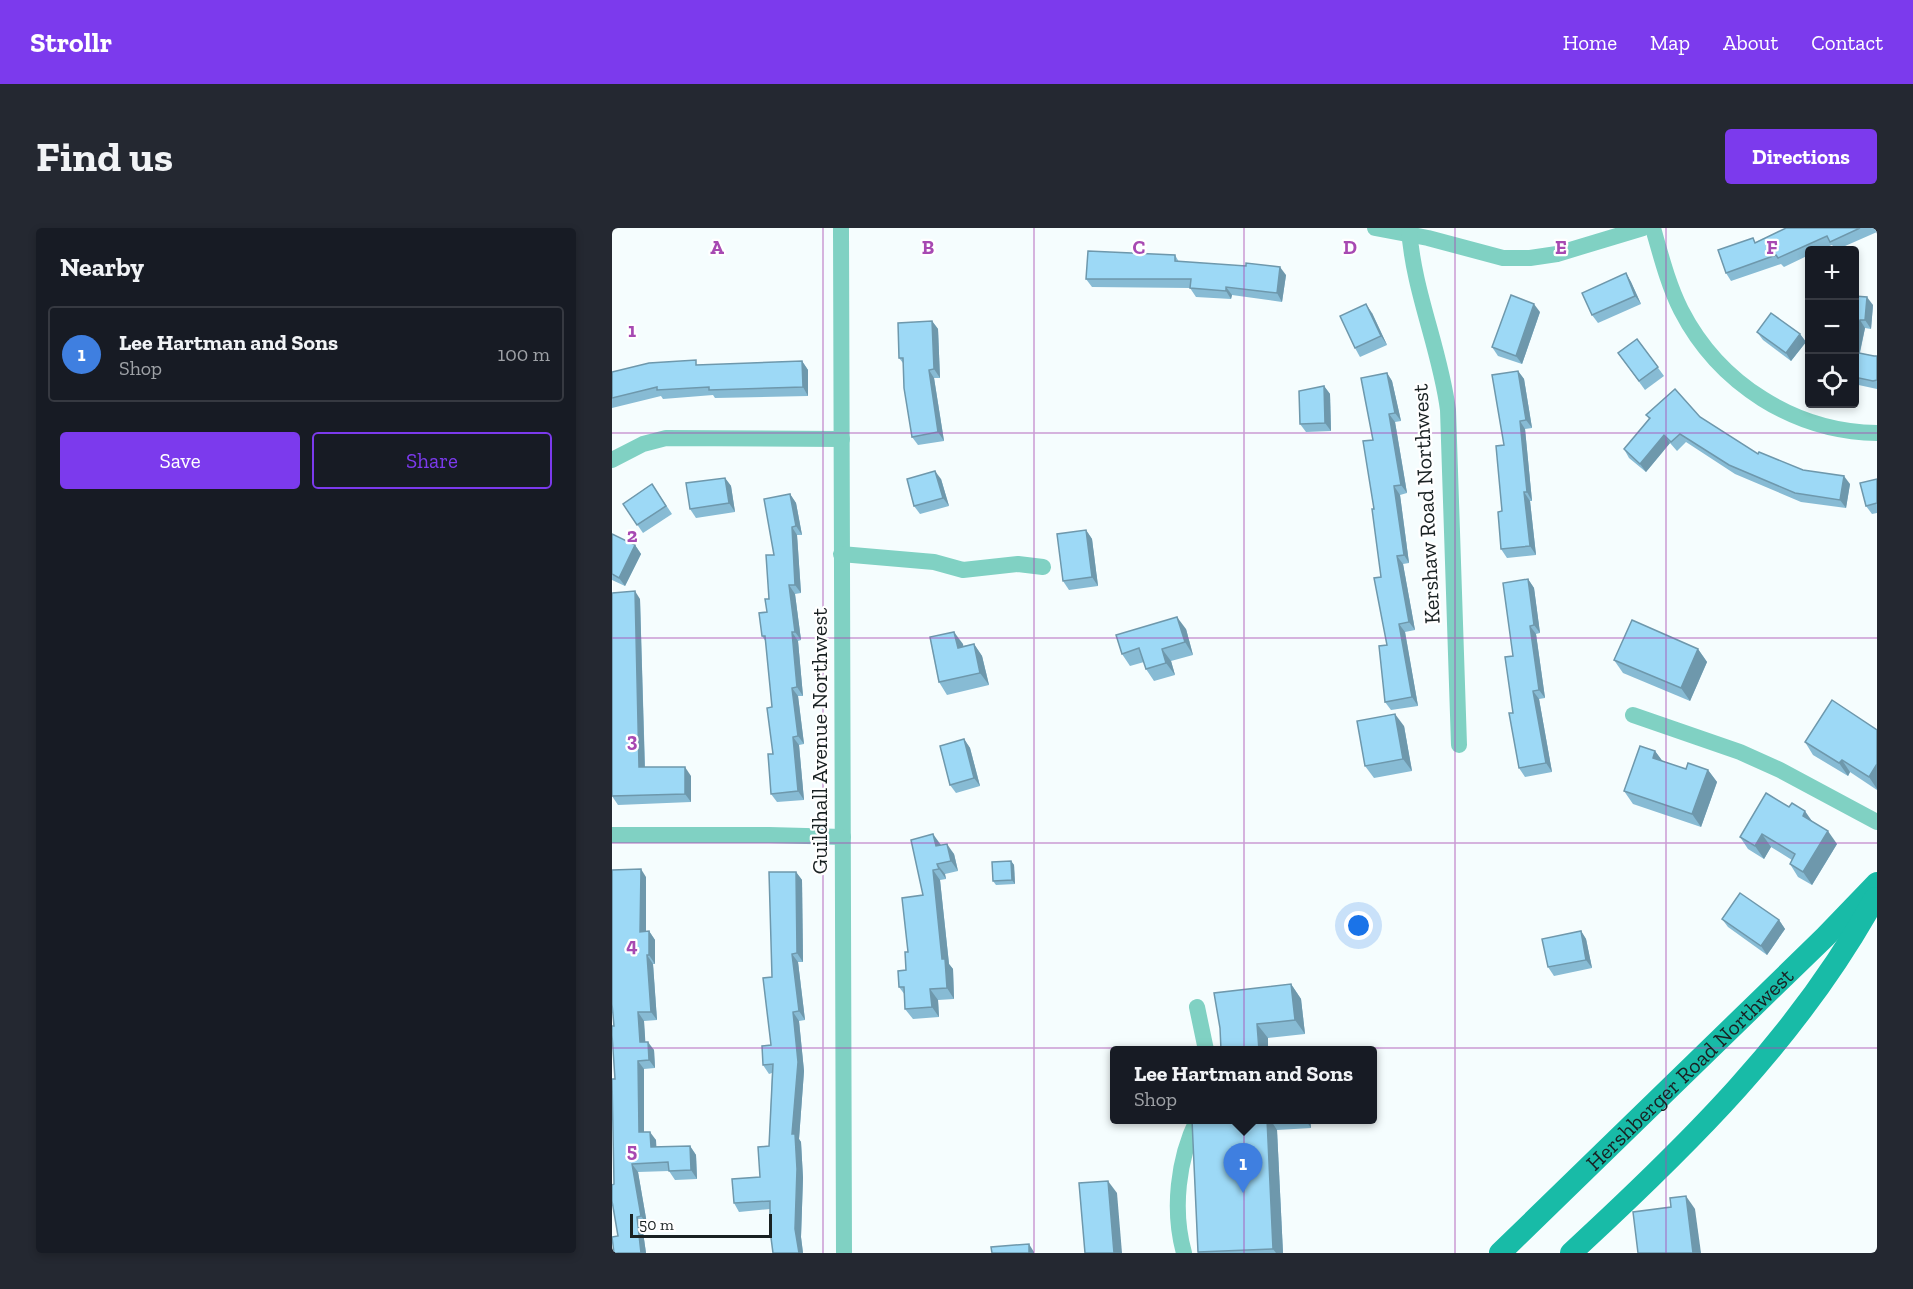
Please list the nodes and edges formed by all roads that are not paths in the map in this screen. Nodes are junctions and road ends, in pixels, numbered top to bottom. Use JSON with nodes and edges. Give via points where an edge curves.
{"nodes":[{"id":1,"x":841,"y":228,"type":"edge"},
{"id":2,"x":1376,"y":228,"type":"edge"},
{"id":3,"x":1643,"y":228,"type":"edge"},
{"id":4,"x":1653,"y":228,"type":"edge"},
{"id":5,"x":1409,"y":231,"type":"edge"},
{"id":6,"x":1877,"y":433,"type":"edge"},
{"id":7,"x":842,"y":439,"type":"junction"},
{"id":8,"x":612,"y":460,"type":"edge"},
{"id":9,"x":841,"y":554,"type":"junction"},
{"id":10,"x":1043,"y":567,"type":"dead end"},
{"id":11,"x":1634,"y":714,"type":"dead end"},
{"id":12,"x":1459,"y":745,"type":"dead end"},
{"id":13,"x":1877,"y":822,"type":"edge"},
{"id":14,"x":612,"y":835,"type":"edge"},
{"id":15,"x":843,"y":837,"type":"junction"},
{"id":16,"x":1877,"y":883,"type":"edge"},
{"id":17,"x":1877,"y":895,"type":"edge"},
{"id":18,"x":1197,"y":1007,"type":"dead end"},
{"id":19,"x":1205,"y":1046,"type":"edge"},
{"id":20,"x":1195,"y":1124,"type":"edge"},
{"id":21,"x":1601,"y":1225,"type":"junction"},
{"id":22,"x":844,"y":1253,"type":"edge"},
{"id":23,"x":1184,"y":1253,"type":"edge"},
{"id":24,"x":1500,"y":1253,"type":"edge"},
{"id":25,"x":1571,"y":1253,"type":"edge"},
{"id":26,"x":1593,"y":1253,"type":"edge"}],
"edges":[{"from":1,"to":7,"type":"street","name":"Guildhall Avenue Northwest"},
{"from":2,"to":5,"type":"street"},
{"from":3,"to":5,"type":"street","via":[[1557,254],[1530,258],[1492,256]]},
{"from":4,"to":6,"type":"street","via":[[1681,311],[1720,365],[1760,397],[1805,421],[1836,430]]},
{"from":5,"to":12,"type":"street","name":"Kershaw Road Northwest","via":[[1415,280],[1444,382],[1448,410]]},
{"from":7,"to":8,"type":"street","via":[[666,438],[643,444]]},
{"from":7,"to":9,"type":"street","name":"Guildhall Avenue Northwest"},
{"from":9,"to":10,"type":"street","via":[[934,561],[963,570],[1018,564]]},
{"from":9,"to":15,"type":"street","name":"Guildhall Avenue Northwest"},
{"from":11,"to":13,"type":"street","via":[[1740,752]]},
{"from":14,"to":15,"type":"street"},
{"from":15,"to":22,"type":"street","name":"Guildhall Avenue Northwest"},
{"from":16,"to":24,"type":"main road","name":"Hershberger Road Northwest"},
{"from":17,"to":21,"type":"main road","name":"Hershberger Road Northwest","via":[[1787,1034],[1684,1145]]},
{"from":18,"to":19,"type":"street"},
{"from":20,"to":23,"type":"street","via":[[1180,1170]]},
{"from":21,"to":25,"type":"main road","name":"Hershberger Road Northwest"},
{"from":21,"to":26,"type":"main road"}]}
